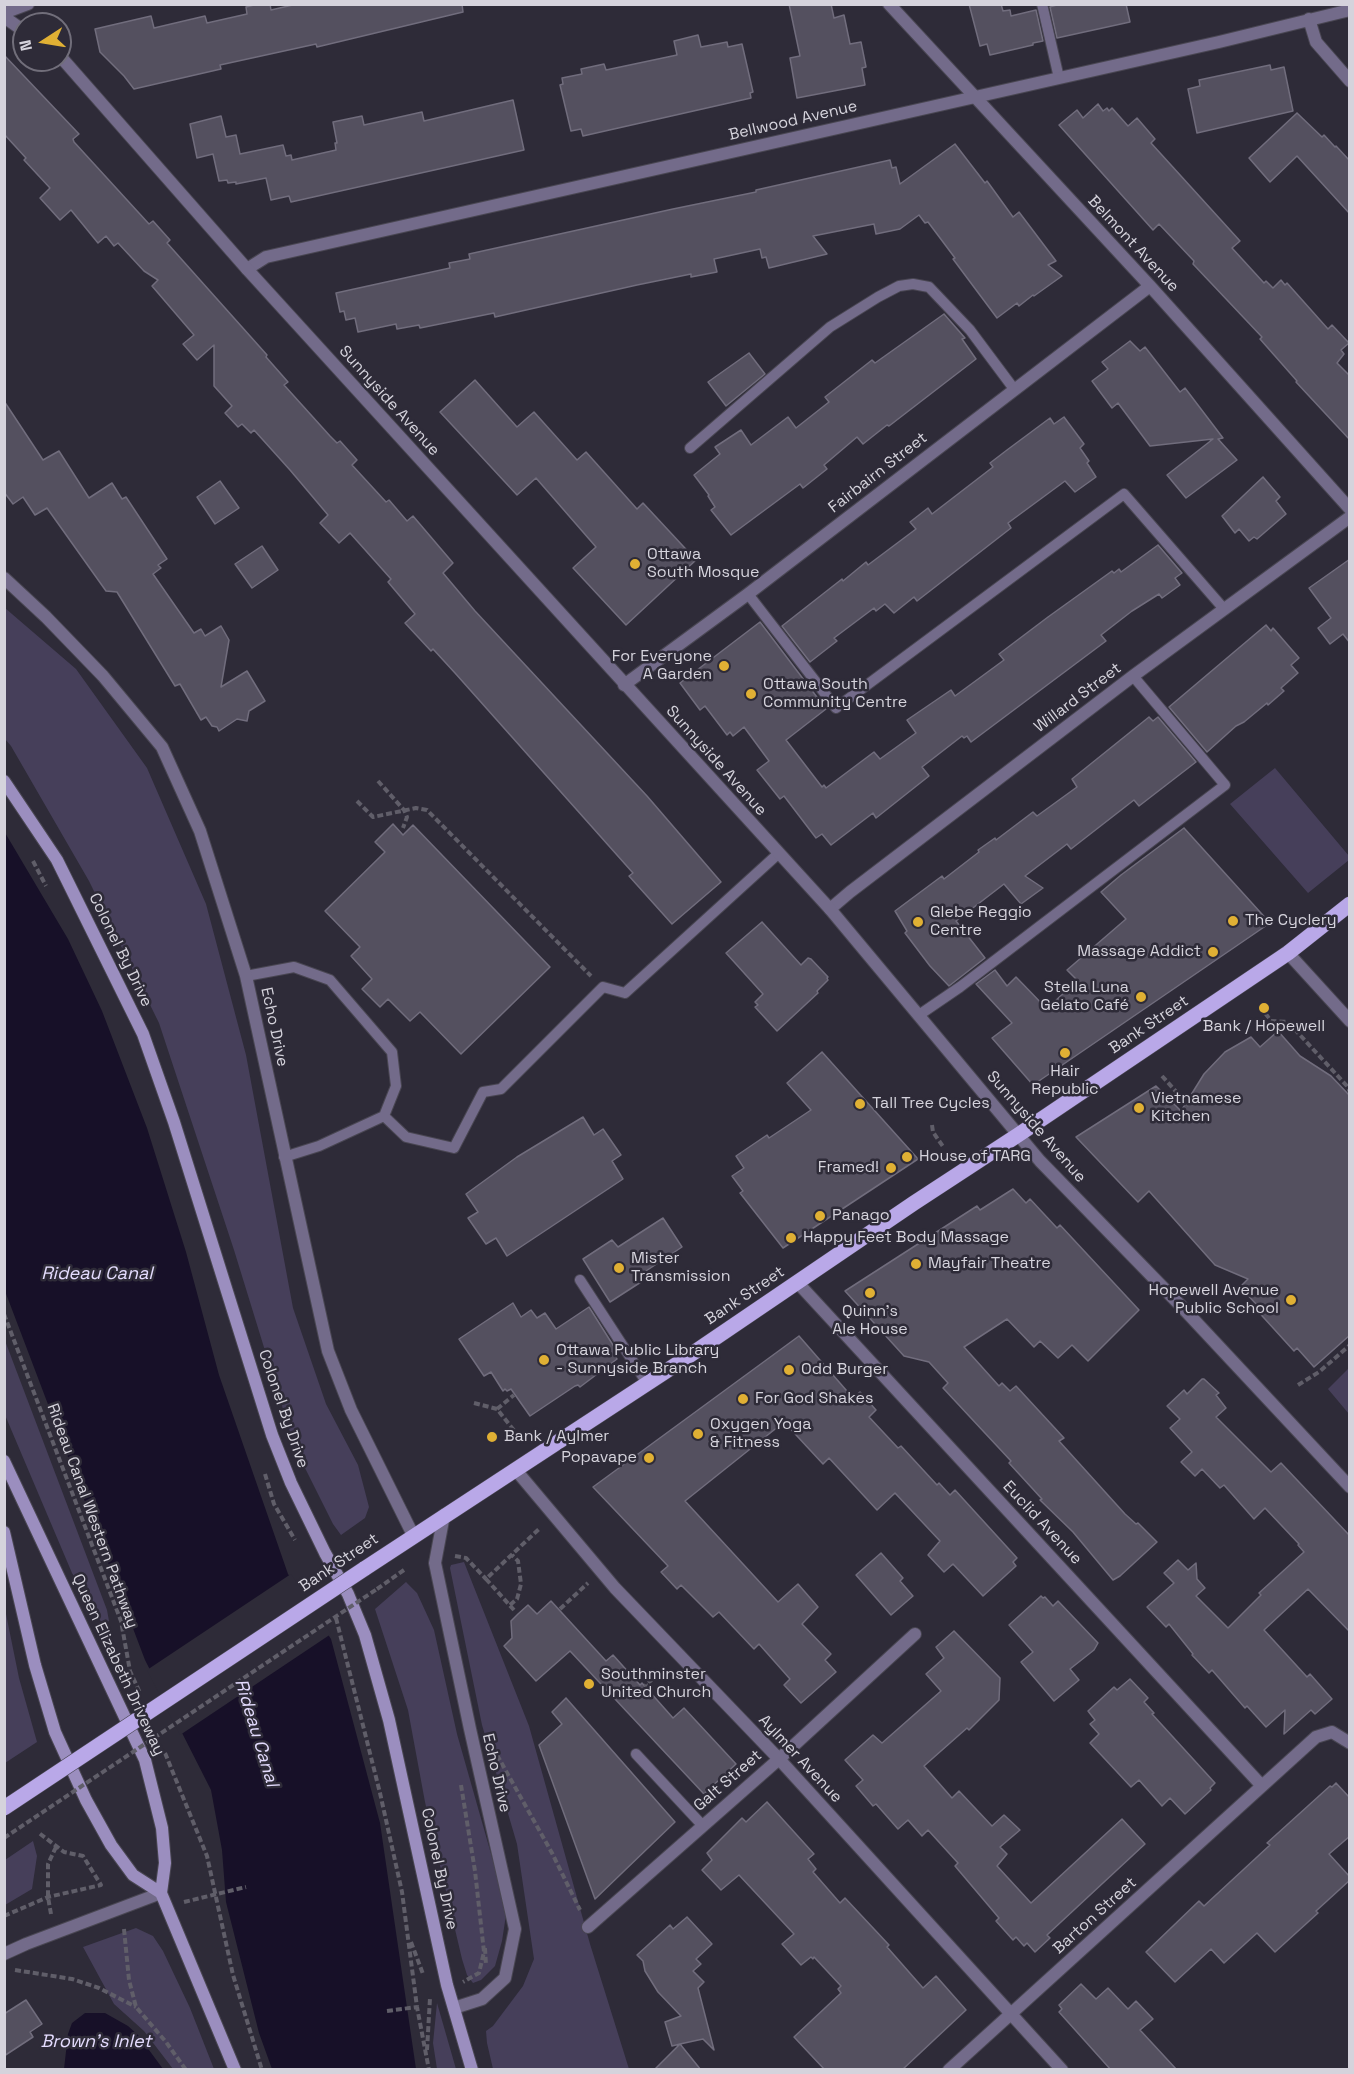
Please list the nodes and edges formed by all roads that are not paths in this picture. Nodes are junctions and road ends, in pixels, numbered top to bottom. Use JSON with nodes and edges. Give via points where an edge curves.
{"nodes":[{"id":1,"x":28,"y":4,"type":"edge"},
{"id":2,"x":889,"y":4,"type":"edge"},
{"id":3,"x":1042,"y":4,"type":"edge"},
{"id":4,"x":1350,"y":10,"type":"edge"},
{"id":5,"x":4,"y":15,"type":"edge"},
{"id":6,"x":1309,"y":19,"type":"junction"},
{"id":7,"x":72,"y":70,"type":"edge"},
{"id":8,"x":1059,"y":78,"type":"junction"},
{"id":9,"x":1350,"y":81,"type":"edge"},
{"id":10,"x":974,"y":97,"type":"junction"},
{"id":11,"x":247,"y":269,"type":"junction"},
{"id":12,"x":1150,"y":286,"type":"junction"},
{"id":13,"x":1014,"y":389,"type":"junction"},
{"id":14,"x":690,"y":448,"type":"dead end"},
{"id":15,"x":1350,"y":508,"type":"edge"},
{"id":16,"x":1350,"y":517,"type":"edge"},
{"id":17,"x":4,"y":578,"type":"edge"},
{"id":18,"x":747,"y":594,"type":"junction"},
{"id":19,"x":1224,"y":609,"type":"junction"},
{"id":20,"x":1132,"y":676,"type":"junction"},
{"id":21,"x":624,"y":685,"type":"junction"},
{"id":22,"x":4,"y":781,"type":"edge"},
{"id":23,"x":779,"y":854,"type":"junction"},
{"id":24,"x":1350,"y":904,"type":"edge"},
{"id":25,"x":830,"y":909,"type":"junction"},
{"id":26,"x":1288,"y":953,"type":"junction"},
{"id":27,"x":246,"y":976,"type":"junction"},
{"id":28,"x":919,"y":1015,"type":"junction"},
{"id":29,"x":1350,"y":1021,"type":"edge"},
{"id":30,"x":384,"y":1116,"type":"junction"},
{"id":31,"x":1018,"y":1136,"type":"junction"},
{"id":32,"x":284,"y":1157,"type":"junction"},
{"id":33,"x":580,"y":1280,"type":"dead end"},
{"id":34,"x":796,"y":1282,"type":"junction"},
{"id":35,"x":647,"y":1383,"type":"junction"},
{"id":36,"x":4,"y":1461,"type":"edge"},
{"id":37,"x":515,"y":1469,"type":"junction"},
{"id":38,"x":1350,"y":1487,"type":"edge"},
{"id":39,"x":444,"y":1515,"type":"junction"},
{"id":40,"x":4,"y":1532,"type":"edge"},
{"id":41,"x":413,"y":1535,"type":"junction"},
{"id":42,"x":915,"y":1634,"type":"dead end"},
{"id":43,"x":1350,"y":1743,"type":"edge"},
{"id":44,"x":636,"y":1754,"type":"dead end"},
{"id":45,"x":779,"y":1759,"type":"junction"},
{"id":46,"x":1262,"y":1786,"type":"junction"},
{"id":47,"x":4,"y":1808,"type":"edge"},
{"id":48,"x":703,"y":1826,"type":"junction"},
{"id":49,"x":160,"y":1893,"type":"junction"},
{"id":50,"x":588,"y":1927,"type":"road end"},
{"id":51,"x":4,"y":1954,"type":"edge"},
{"id":52,"x":454,"y":2008,"type":"junction"},
{"id":53,"x":1011,"y":2014,"type":"junction"},
{"id":54,"x":235,"y":2069,"type":"edge"},
{"id":55,"x":472,"y":2070,"type":"edge"},
{"id":56,"x":949,"y":2070,"type":"edge"},
{"id":57,"x":1062,"y":2070,"type":"edge"}],
"edges":[{"from":1,"to":5,"type":"street"},
{"from":2,"to":10,"type":"street","name":"Belmont Avenue"},
{"from":3,"to":8,"type":"lane"},
{"from":4,"to":6,"type":"street","name":"Bellwood Avenue"},
{"from":6,"to":8,"type":"street","name":"Bellwood Avenue"},
{"from":6,"to":9,"type":"street","via":[[1316,42]]},
{"from":7,"to":11,"type":"street","name":"Sunnyside Avenue"},
{"from":8,"to":10,"type":"street","name":"Bellwood Avenue"},
{"from":10,"to":11,"type":"street","name":"Bellwood Avenue","via":[[266,257]]},
{"from":10,"to":12,"type":"street","name":"Belmont Avenue"},
{"from":11,"to":21,"type":"street","name":"Sunnyside Avenue"},
{"from":12,"to":13,"type":"street","name":"Fairbairn Street"},
{"from":12,"to":15,"type":"street","name":"Belmont Avenue"},
{"from":13,"to":14,"type":"lane","via":[[970,330],[929,287],[899,286],[830,327]]},
{"from":13,"to":18,"type":"street","name":"Fairbairn Street"},
{"from":16,"to":19,"type":"street","name":"Willard Street"},
{"from":17,"to":27,"type":"street","name":"Echo Drive","via":[[103,676],[162,747],[200,831]]},
{"from":18,"to":19,"type":"lane","via":[[836,708],[1124,494]]},
{"from":18,"to":21,"type":"street","name":"Fairbairn Street"},
{"from":19,"to":20,"type":"street","name":"Willard Street"},
{"from":20,"to":25,"type":"street","name":"Willard Street"},
{"from":20,"to":28,"type":"lane","via":[[1225,785]]},
{"from":21,"to":23,"type":"street","name":"Sunnyside Avenue"},
{"from":22,"to":52,"type":"main road","name":"Colonel By Drive","via":[[57,860],[143,1034],[272,1435],[291,1483],[365,1635],[389,1720]]},
{"from":23,"to":25,"type":"street","name":"Sunnyside Avenue"},
{"from":23,"to":30,"type":"lane","via":[[625,993],[603,987],[501,1089],[483,1092],[454,1148],[406,1137]]},
{"from":24,"to":26,"type":"main road","name":"Bank Street"},
{"from":25,"to":28,"type":"street","name":"Sunnyside Avenue"},
{"from":26,"to":29,"type":"street"},
{"from":26,"to":31,"type":"main road","name":"Bank Street"},
{"from":27,"to":30,"type":"lane","via":[[294,967],[330,980],[392,1052],[396,1086]]},
{"from":27,"to":32,"type":"street","name":"Echo Drive"},
{"from":28,"to":31,"type":"street","name":"Sunnyside Avenue"},
{"from":30,"to":32,"type":"lane","via":[[319,1146]]},
{"from":31,"to":34,"type":"main road","name":"Bank Street"},
{"from":31,"to":38,"type":"street","name":"Sunnyside Avenue"},
{"from":32,"to":41,"type":"street","name":"Echo Drive","via":[[328,1351],[351,1410]]},
{"from":33,"to":35,"type":"lane"},
{"from":34,"to":35,"type":"main road","name":"Bank Street"},
{"from":34,"to":46,"type":"street","name":"Euclid Avenue"},
{"from":35,"to":37,"type":"main road","name":"Bank Street"},
{"from":36,"to":49,"type":"main road","name":"Queen Elizabeth Driveway","via":[[145,1760],[162,1828],[165,1863]]},
{"from":37,"to":39,"type":"main road","name":"Bank Street"},
{"from":37,"to":45,"type":"street","name":"Aylmer Avenue","via":[[615,1588]]},
{"from":39,"to":41,"type":"main road","name":"Bank Street"},
{"from":39,"to":52,"type":"street","name":"Echo Drive","via":[[435,1563],[515,1929],[506,1978],[482,1999]]},
{"from":40,"to":49,"type":"main road","via":[[55,1732],[111,1845],[133,1875]]},
{"from":41,"to":47,"type":"main road","name":"Bank Street","bridge":true},
{"from":42,"to":45,"type":"street","name":"Galt Street"},
{"from":43,"to":46,"type":"street","name":"Barton Street","via":[[1332,1732],[1317,1737]]},
{"from":44,"to":48,"type":"lane"},
{"from":45,"to":48,"type":"street","name":"Galt Street"},
{"from":45,"to":53,"type":"street","name":"Aylmer Avenue"},
{"from":46,"to":53,"type":"street","name":"Barton Street"},
{"from":48,"to":50,"type":"street","name":"Galt Street"},
{"from":49,"to":51,"type":"street"},
{"from":49,"to":54,"type":"main road"},
{"from":52,"to":55,"type":"main road","name":"Colonel By Drive"},
{"from":53,"to":56,"type":"street","name":"Barton Street"},
{"from":53,"to":57,"type":"street","name":"Aylmer Avenue"}]}
